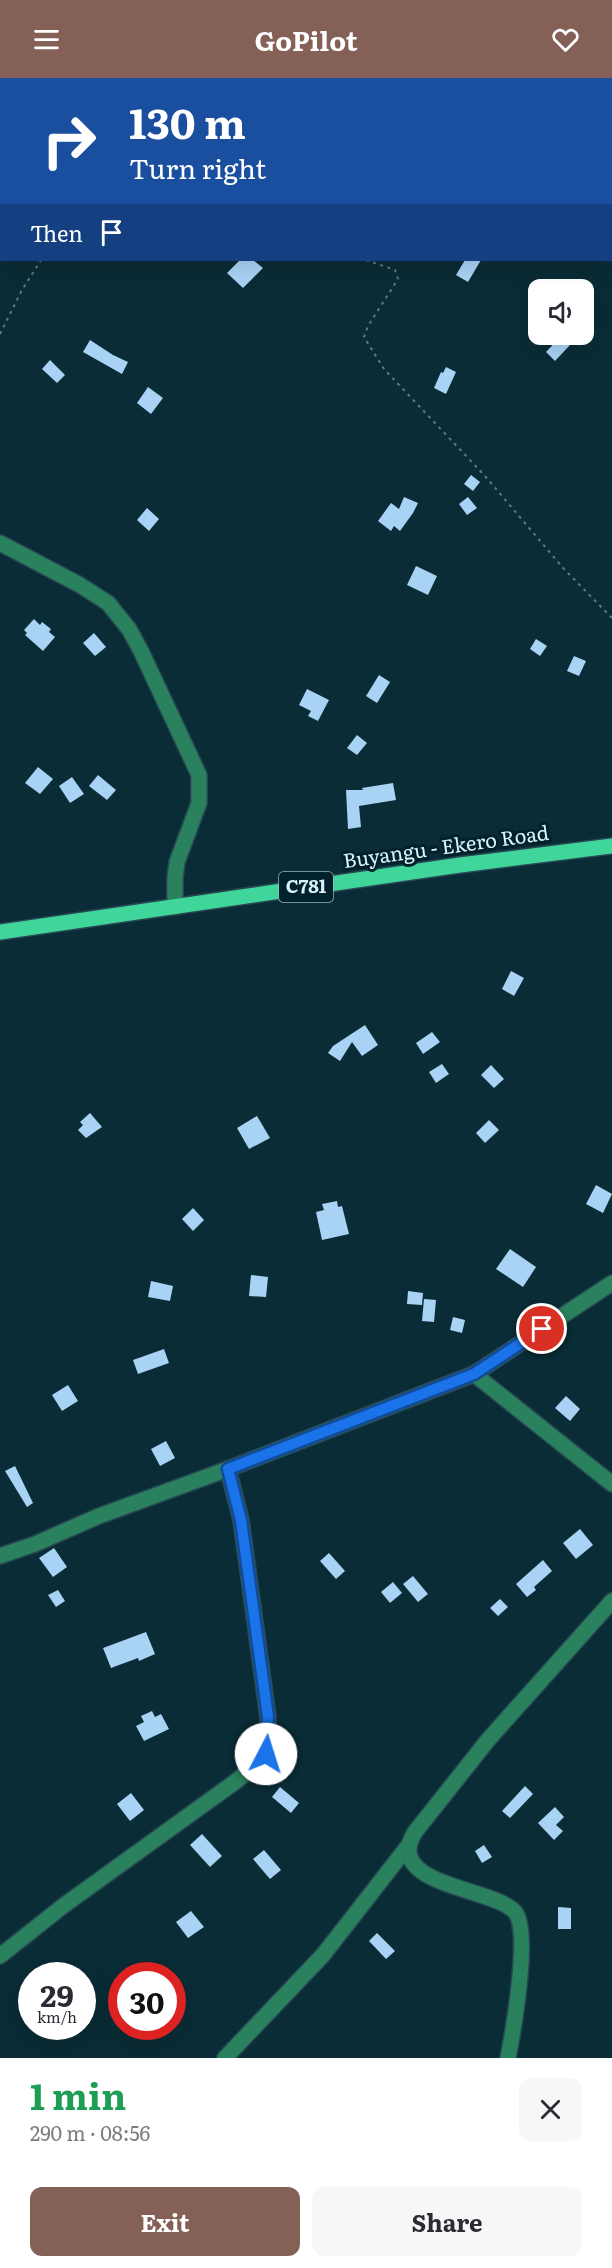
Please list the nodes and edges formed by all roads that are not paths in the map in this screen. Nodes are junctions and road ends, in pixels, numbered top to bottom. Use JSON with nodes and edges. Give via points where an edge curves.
{"nodes":[{"id":1,"x":0,"y":543,"type":"edge"},
{"id":2,"x":612,"y":846,"type":"edge"},
{"id":3,"x":175,"y":907,"type":"junction"},
{"id":4,"x":0,"y":932,"type":"edge"},
{"id":5,"x":612,"y":1283,"type":"edge"},
{"id":6,"x":474,"y":1374,"type":"junction"},
{"id":7,"x":228,"y":1469,"type":"junction"},
{"id":8,"x":612,"y":1484,"type":"edge"},
{"id":9,"x":0,"y":1556,"type":"edge"},
{"id":10,"x":612,"y":1601,"type":"edge"},
{"id":11,"x":408,"y":1846,"type":"junction"},
{"id":12,"x":0,"y":1956,"type":"edge"},
{"id":13,"x":225,"y":2058,"type":"edge"},
{"id":14,"x":508,"y":2058,"type":"edge"}],
"edges":[{"from":1,"to":3,"type":"street","via":[[108,603],[141,651],[199,775],[199,802],[177,862]]},
{"from":2,"to":3,"type":"main road","name":"Buyangu - Ekero Road","number":"C781"},
{"from":3,"to":4,"type":"main road","name":"Buyangu - Ekero Road","number":"C781"},
{"from":5,"to":6,"type":"street"},
{"from":6,"to":7,"type":"street"},
{"from":6,"to":8,"type":"street"},
{"from":7,"to":9,"type":"street"},
{"from":7,"to":12,"type":"street","via":[[241,1520],[268,1717],[266,1754],[235,1782]]},
{"from":10,"to":11,"type":"street","via":[[488,1740]]},
{"from":11,"to":13,"type":"street","via":[[323,1955]]},
{"from":11,"to":14,"type":"street","via":[[411,1859],[423,1874],[516,1913],[521,1958],[517,2013]]}]}
